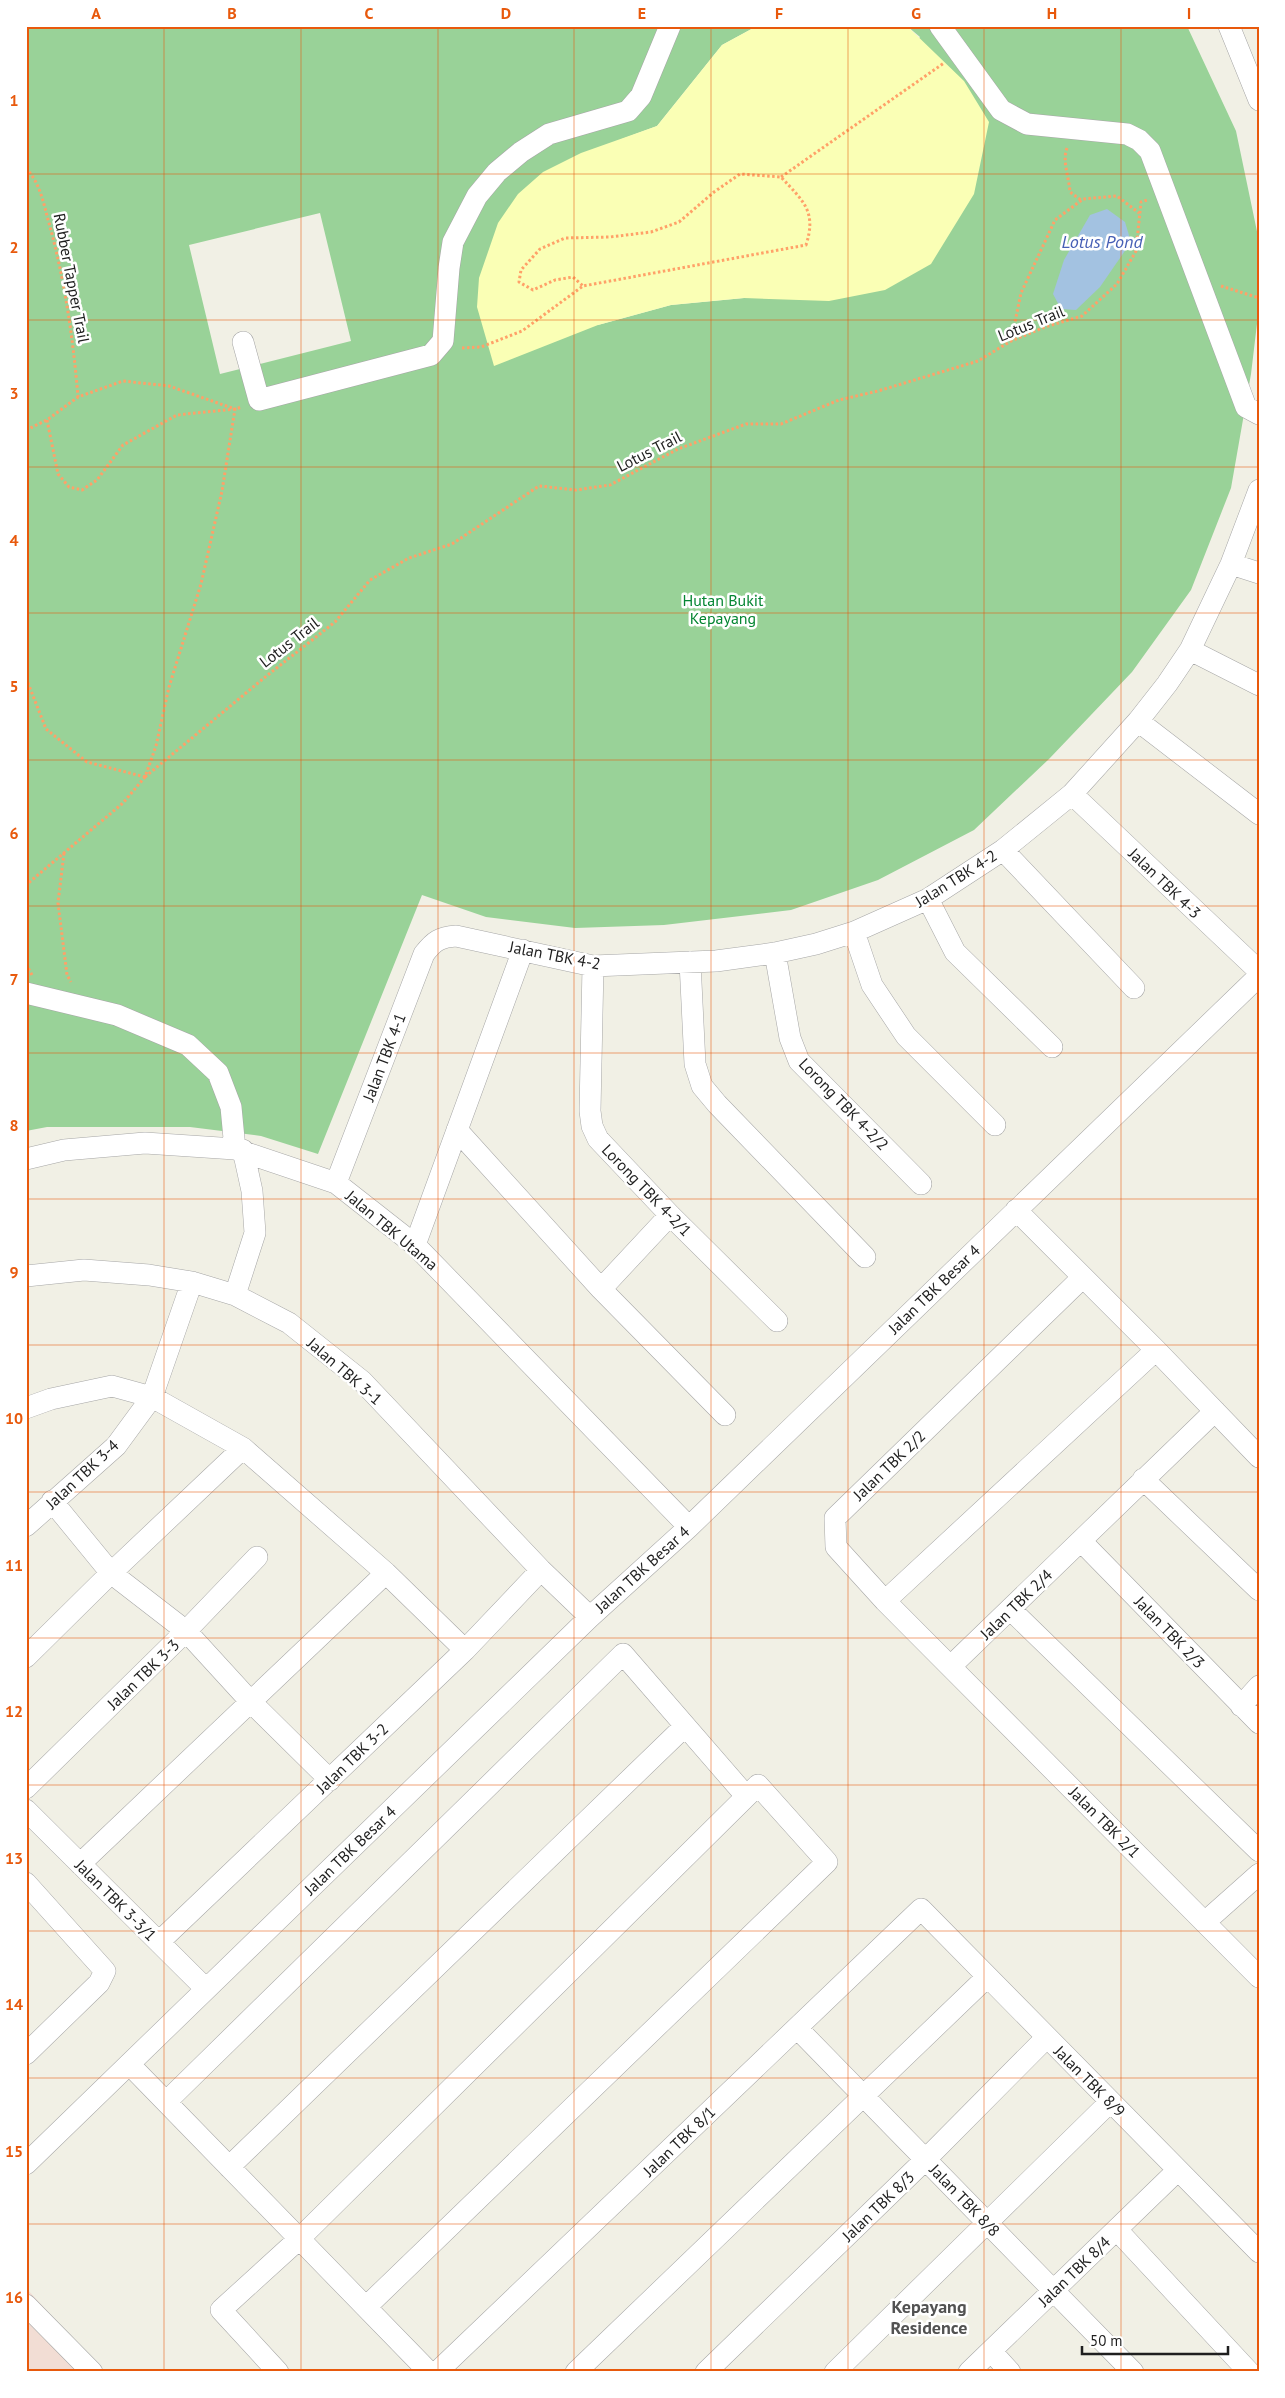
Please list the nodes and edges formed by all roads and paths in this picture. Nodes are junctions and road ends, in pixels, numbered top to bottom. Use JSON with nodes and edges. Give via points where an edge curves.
{"nodes":[{"id":1,"x":670,"y":26,"type":"edge"},
{"id":2,"x":940,"y":26,"type":"edge"},
{"id":3,"x":1229,"y":26,"type":"edge"},
{"id":4,"x":959,"y":52,"type":"junction"},
{"id":5,"x":1251,"y":56,"type":"edge"},
{"id":6,"x":1259,"y":100,"type":"edge"},
{"id":7,"x":1071,"y":128,"type":"junction"},
{"id":8,"x":26,"y":168,"type":"edge"},
{"id":9,"x":781,"y":177,"type":"junction"},
{"id":10,"x":1166,"y":191,"type":"junction"},
{"id":11,"x":1081,"y":200,"type":"junction"},
{"id":12,"x":1139,"y":213,"type":"junction"},
{"id":13,"x":1200,"y":280,"type":"junction"},
{"id":14,"x":583,"y":286,"type":"junction"},
{"id":15,"x":1259,"y":298,"type":"edge"},
{"id":16,"x":1011,"y":341,"type":"junction"},
{"id":17,"x":243,"y":342,"type":"dead end"},
{"id":18,"x":439,"y":348,"type":"junction"},
{"id":19,"x":78,"y":397,"type":"junction"},
{"id":20,"x":259,"y":400,"type":"junction"},
{"id":21,"x":235,"y":409,"type":"junction"},
{"id":22,"x":1259,"y":414,"type":"edge"},
{"id":23,"x":47,"y":420,"type":"junction"},
{"id":24,"x":26,"y":430,"type":"edge"},
{"id":25,"x":1259,"y":490,"type":"edge"},
{"id":26,"x":1232,"y":564,"type":"junction"},
{"id":27,"x":1259,"y":573,"type":"edge"},
{"id":28,"x":1190,"y":650,"type":"junction"},
{"id":29,"x":26,"y":678,"type":"edge"},
{"id":30,"x":1259,"y":685,"type":"edge"},
{"id":31,"x":1138,"y":721,"type":"junction"},
{"id":32,"x":145,"y":777,"type":"junction"},
{"id":33,"x":1072,"y":794,"type":"junction"},
{"id":34,"x":1259,"y":814,"type":"edge"},
{"id":35,"x":1002,"y":850,"type":"junction"},
{"id":36,"x":64,"y":852,"type":"junction"},
{"id":37,"x":26,"y":885,"type":"edge"},
{"id":38,"x":928,"y":899,"type":"junction"},
{"id":39,"x":854,"y":932,"type":"junction"},
{"id":40,"x":442,"y":937,"type":"joint"},
{"id":41,"x":523,"y":950,"type":"junction"},
{"id":42,"x":775,"y":954,"type":"junction"},
{"id":43,"x":690,"y":962,"type":"junction"},
{"id":44,"x":593,"y":966,"type":"junction"},
{"id":45,"x":1259,"y":971,"type":"edge"},
{"id":46,"x":1259,"y":976,"type":"edge"},
{"id":47,"x":1134,"y":988,"type":"dead end"},
{"id":48,"x":26,"y":993,"type":"edge"},
{"id":49,"x":84,"y":1007,"type":"junction"},
{"id":50,"x":1052,"y":1047,"type":"dead end"},
{"id":51,"x":995,"y":1125,"type":"dead end"},
{"id":52,"x":457,"y":1130,"type":"junction"},
{"id":53,"x":239,"y":1149,"type":"junction"},
{"id":54,"x":26,"y":1159,"type":"edge"},
{"id":55,"x":336,"y":1184,"type":"junction"},
{"id":56,"x":921,"y":1184,"type":"dead end"},
{"id":57,"x":1016,"y":1210,"type":"junction"},
{"id":58,"x":670,"y":1215,"type":"junction"},
{"id":59,"x":415,"y":1245,"type":"junction"},
{"id":60,"x":865,"y":1257,"type":"dead end"},
{"id":61,"x":26,"y":1276,"type":"edge"},
{"id":62,"x":1084,"y":1277,"type":"junction"},
{"id":63,"x":192,"y":1282,"type":"junction"},
{"id":64,"x":601,"y":1289,"type":"junction"},
{"id":65,"x":235,"y":1295,"type":"junction"},
{"id":66,"x":777,"y":1320,"type":"dead end"},
{"id":67,"x":1156,"y":1350,"type":"junction"},
{"id":68,"x":152,"y":1397,"type":"junction"},
{"id":69,"x":26,"y":1408,"type":"edge"},
{"id":70,"x":1215,"y":1411,"type":"junction"},
{"id":71,"x":725,"y":1415,"type":"dead end"},
{"id":72,"x":243,"y":1448,"type":"junction"},
{"id":73,"x":1259,"y":1457,"type":"edge"},
{"id":74,"x":1143,"y":1479,"type":"junction"},
{"id":75,"x":52,"y":1502,"type":"junction"},
{"id":76,"x":26,"y":1526,"type":"edge"},
{"id":77,"x":689,"y":1527,"type":"junction"},
{"id":78,"x":1081,"y":1541,"type":"junction"},
{"id":79,"x":257,"y":1557,"type":"dead end"},
{"id":80,"x":541,"y":1570,"type":"junction"},
{"id":81,"x":386,"y":1572,"type":"junction"},
{"id":82,"x":111,"y":1573,"type":"junction"},
{"id":83,"x":1259,"y":1590,"type":"edge"},
{"id":84,"x":885,"y":1601,"type":"junction"},
{"id":85,"x":1010,"y":1609,"type":"junction"},
{"id":86,"x":590,"y":1617,"type":"junction"},
{"id":87,"x":186,"y":1630,"type":"junction"},
{"id":88,"x":465,"y":1650,"type":"junction"},
{"id":89,"x":26,"y":1657,"type":"edge"},
{"id":90,"x":951,"y":1666,"type":"junction"},
{"id":91,"x":1259,"y":1686,"type":"edge"},
{"id":92,"x":250,"y":1701,"type":"junction"},
{"id":93,"x":1242,"y":1706,"type":"junction"},
{"id":94,"x":1259,"y":1723,"type":"edge"},
{"id":95,"x":685,"y":1726,"type":"junction"},
{"id":96,"x":330,"y":1780,"type":"junction"},
{"id":97,"x":26,"y":1788,"type":"edge"},
{"id":98,"x":746,"y":1796,"type":"junction"},
{"id":99,"x":26,"y":1810,"type":"edge"},
{"id":100,"x":1259,"y":1850,"type":"edge"},
{"id":101,"x":80,"y":1864,"type":"junction"},
{"id":102,"x":1259,"y":1874,"type":"edge"},
{"id":103,"x":26,"y":1883,"type":"edge"},
{"id":104,"x":920,"y":1909,"type":"joint"},
{"id":105,"x":1205,"y":1922,"type":"junction"},
{"id":106,"x":159,"y":1942,"type":"junction"},
{"id":107,"x":987,"y":1976,"type":"junction"},
{"id":108,"x":1259,"y":1977,"type":"edge"},
{"id":109,"x":206,"y":1989,"type":"junction"},
{"id":110,"x":797,"y":2028,"type":"junction"},
{"id":111,"x":1047,"y":2037,"type":"junction"},
{"id":112,"x":26,"y":2054,"type":"edge"},
{"id":113,"x":130,"y":2065,"type":"junction"},
{"id":114,"x":863,"y":2096,"type":"junction"},
{"id":115,"x":166,"y":2102,"type":"junction"},
{"id":116,"x":1110,"y":2102,"type":"junction"},
{"id":117,"x":925,"y":2160,"type":"junction"},
{"id":118,"x":26,"y":2164,"type":"edge"},
{"id":119,"x":229,"y":2167,"type":"junction"},
{"id":120,"x":1178,"y":2170,"type":"junction"},
{"id":121,"x":988,"y":2223,"type":"junction"},
{"id":122,"x":1117,"y":2230,"type":"junction"},
{"id":123,"x":299,"y":2239,"type":"junction"},
{"id":124,"x":1259,"y":2252,"type":"edge"},
{"id":125,"x":1054,"y":2291,"type":"junction"},
{"id":126,"x":26,"y":2305,"type":"edge"},
{"id":127,"x":366,"y":2307,"type":"junction"},
{"id":128,"x":991,"y":2351,"type":"junction"},
{"id":129,"x":92,"y":2372,"type":"edge"},
{"id":130,"x":278,"y":2372,"type":"edge"},
{"id":131,"x":429,"y":2372,"type":"edge"},
{"id":132,"x":437,"y":2372,"type":"edge"},
{"id":133,"x":576,"y":2372,"type":"edge"},
{"id":134,"x":706,"y":2372,"type":"edge"},
{"id":135,"x":835,"y":2372,"type":"edge"},
{"id":136,"x":969,"y":2372,"type":"edge"},
{"id":137,"x":1010,"y":2372,"type":"edge"},
{"id":138,"x":1133,"y":2372,"type":"edge"},
{"id":139,"x":1249,"y":2372,"type":"edge"}],
"edges":[{"from":1,"to":18,"type":"street","via":[[641,96],[628,111],[549,134],[497,172],[477,196],[453,242],[448,268],[445,332]]},
{"from":2,"to":4,"type":"street"},
{"from":3,"to":5,"type":"street"},
{"from":4,"to":7,"type":"street","via":[[1001,110],[1027,124]]},
{"from":4,"to":9,"type":"path"},
{"from":5,"to":6,"type":"street"},
{"from":7,"to":10,"type":"street","via":[[1118,132],[1139,140],[1150,151]]},
{"from":7,"to":11,"type":"path","via":[[1064,156],[1070,192]]},
{"from":8,"to":19,"type":"path","name":"Rubber Tapper Trail","via":[[38,181],[56,249],[72,326]]},
{"from":9,"to":14,"type":"path","via":[[804,203],[812,227],[806,245]]},
{"from":9,"to":14,"type":"path","via":[[740,174],[679,222],[652,232],[565,238],[540,249],[521,270],[519,282],[533,290],[555,280],[573,277]]},
{"from":10,"to":12,"type":"path","via":[[1142,202]]},
{"from":10,"to":13,"type":"street"},
{"from":11,"to":12,"type":"path","via":[[1117,196]]},
{"from":11,"to":16,"type":"path","via":[[1055,220],[1051,228],[1021,293]]},
{"from":12,"to":16,"type":"path","name":"Lotus Trail","via":[[1136,251],[1117,284],[1082,316]]},
{"from":13,"to":15,"type":"path"},
{"from":13,"to":22,"type":"street","via":[[1246,407]]},
{"from":14,"to":18,"type":"path","via":[[522,331],[481,347]]},
{"from":16,"to":32,"type":"path","name":"Lotus Trail","via":[[978,361],[839,400],[781,424],[746,424],[678,449],[610,485],[576,490],[539,486],[452,544],[409,558],[370,580],[335,622]]},
{"from":17,"to":20,"type":"street"},
{"from":18,"to":20,"type":"street","via":[[431,355]]},
{"from":19,"to":21,"type":"path","via":[[123,381],[169,386]]},
{"from":19,"to":23,"type":"path"},
{"from":20,"to":21,"type":"path"},
{"from":21,"to":23,"type":"path","via":[[177,415],[123,445],[97,480],[82,490],[70,487],[58,474]]},
{"from":21,"to":32,"type":"path","via":[[222,491],[201,584]]},
{"from":23,"to":24,"type":"path"},
{"from":25,"to":26,"type":"street","name":"Jalan TBK 4-2"},
{"from":26,"to":27,"type":"street"},
{"from":26,"to":28,"type":"street","name":"Jalan TBK 4-2"},
{"from":28,"to":30,"type":"street"},
{"from":28,"to":31,"type":"street","name":"Jalan TBK 4-2"},
{"from":29,"to":32,"type":"path","via":[[46,729],[87,762]]},
{"from":31,"to":33,"type":"street","name":"Jalan TBK 4-2"},
{"from":31,"to":34,"type":"street"},
{"from":32,"to":36,"type":"path","via":[[123,803]]},
{"from":33,"to":35,"type":"street","name":"Jalan TBK 4-2"},
{"from":33,"to":45,"type":"street","name":"Jalan TBK 4-3"},
{"from":35,"to":38,"type":"street","name":"Jalan TBK 4-2"},
{"from":35,"to":47,"type":"street"},
{"from":36,"to":37,"type":"path"},
{"from":36,"to":49,"type":"path","via":[[58,903],[60,930],[67,975]]},
{"from":38,"to":39,"type":"street","name":"Jalan TBK 4-2"},
{"from":38,"to":50,"type":"street","via":[[955,952]]},
{"from":39,"to":42,"type":"street","name":"Jalan TBK 4-2"},
{"from":39,"to":51,"type":"street","via":[[872,986],[906,1036]]},
{"from":40,"to":41,"type":"street","name":"Jalan TBK 4-2","via":[[456,936]]},
{"from":40,"to":55,"type":"street","name":"Jalan TBK 4-1","via":[[433,942],[424,954]]},
{"from":41,"to":44,"type":"street","name":"Jalan TBK 4-2"},
{"from":41,"to":52,"type":"street"},
{"from":42,"to":43,"type":"street","name":"Jalan TBK 4-2"},
{"from":42,"to":56,"type":"street","name":"Lorong TBK 4-2/2","via":[[790,1038],[799,1061]]},
{"from":43,"to":44,"type":"street","name":"Jalan TBK 4-2"},
{"from":43,"to":60,"type":"street","via":[[695,1064],[702,1086]]},
{"from":44,"to":58,"type":"street","name":"Lorong TBK 4-2/1","via":[[592,1126],[598,1139]]},
{"from":46,"to":57,"type":"street","name":"Jalan TBK Besar 4"},
{"from":48,"to":49,"type":"street"},
{"from":49,"to":53,"type":"street","via":[[117,1016],[188,1045],[218,1073],[231,1107]]},
{"from":52,"to":59,"type":"street"},
{"from":52,"to":64,"type":"street"},
{"from":53,"to":54,"type":"street","name":"Jalan TBK Utama","via":[[145,1143],[64,1150]]},
{"from":53,"to":55,"type":"street","name":"Jalan TBK Utama"},
{"from":53,"to":65,"type":"street","via":[[252,1191],[255,1233]]},
{"from":55,"to":59,"type":"street","name":"Jalan TBK Utama"},
{"from":57,"to":62,"type":"street"},
{"from":57,"to":77,"type":"street","name":"Jalan TBK Besar 4"},
{"from":58,"to":64,"type":"street"},
{"from":58,"to":66,"type":"street","name":"Lorong TBK 4-2/1"},
{"from":59,"to":77,"type":"street","name":"Jalan TBK Utama"},
{"from":61,"to":63,"type":"street","name":"Jalan TBK 3-1","via":[[84,1270]]},
{"from":62,"to":67,"type":"street"},
{"from":62,"to":84,"type":"street","name":"Jalan TBK 2/2","via":[[834,1518],[836,1547]]},
{"from":63,"to":65,"type":"street","name":"Jalan TBK 3-1"},
{"from":63,"to":68,"type":"street","name":"Jalan TBK 3-4"},
{"from":64,"to":71,"type":"street"},
{"from":65,"to":80,"type":"street","name":"Jalan TBK 3-1","via":[[289,1323],[362,1381]]},
{"from":67,"to":70,"type":"street"},
{"from":67,"to":84,"type":"street"},
{"from":68,"to":69,"type":"street","via":[[112,1386],[51,1399]]},
{"from":68,"to":72,"type":"street"},
{"from":68,"to":75,"type":"street","name":"Jalan TBK 3-4","via":[[116,1446]]},
{"from":70,"to":73,"type":"street"},
{"from":70,"to":74,"type":"street","name":"Jalan TBK 2/4"},
{"from":72,"to":81,"type":"street"},
{"from":72,"to":82,"type":"street"},
{"from":74,"to":78,"type":"street","name":"Jalan TBK 2/4"},
{"from":74,"to":83,"type":"street"},
{"from":75,"to":76,"type":"street","name":"Jalan TBK 3-4"},
{"from":75,"to":82,"type":"street"},
{"from":77,"to":86,"type":"street","name":"Jalan TBK Besar 4"},
{"from":78,"to":85,"type":"street","name":"Jalan TBK 2/4"},
{"from":78,"to":93,"type":"street","name":"Jalan TBK 2/3"},
{"from":79,"to":87,"type":"street","name":"Jalan TBK 3-3"},
{"from":80,"to":86,"type":"street","name":"Jalan TBK 3-1"},
{"from":80,"to":88,"type":"street","name":"Jalan TBK 3-2"},
{"from":81,"to":88,"type":"street"},
{"from":81,"to":92,"type":"street"},
{"from":82,"to":87,"type":"street"},
{"from":82,"to":89,"type":"street"},
{"from":84,"to":90,"type":"street","name":"Jalan TBK 2/2"},
{"from":85,"to":90,"type":"street","name":"Jalan TBK 2/4"},
{"from":85,"to":100,"type":"street"},
{"from":86,"to":109,"type":"street","name":"Jalan TBK Besar 4"},
{"from":87,"to":92,"type":"street"},
{"from":87,"to":97,"type":"street","name":"Jalan TBK 3-3"},
{"from":88,"to":96,"type":"street","name":"Jalan TBK 3-2"},
{"from":90,"to":105,"type":"street","name":"Jalan TBK 2/1"},
{"from":91,"to":93,"type":"street"},
{"from":92,"to":96,"type":"street"},
{"from":92,"to":101,"type":"street"},
{"from":93,"to":94,"type":"street","name":"Jalan TBK 2/3"},
{"from":95,"to":98,"type":"street"},
{"from":95,"to":115,"type":"street","via":[[623,1654]]},
{"from":95,"to":119,"type":"street"},
{"from":96,"to":106,"type":"street","name":"Jalan TBK 3-2"},
{"from":98,"to":123,"type":"street"},
{"from":98,"to":127,"type":"street","via":[[758,1786],[827,1862]]},
{"from":99,"to":101,"type":"street","name":"Jalan TBK 3-3/1"},
{"from":101,"to":106,"type":"street","name":"Jalan TBK 3-3/1"},
{"from":102,"to":105,"type":"street"},
{"from":103,"to":112,"type":"street","via":[[105,1971],[99,1983]]},
{"from":104,"to":107,"type":"street","name":"Jalan TBK 8/9"},
{"from":104,"to":110,"type":"street","name":"Jalan TBK 8/1"},
{"from":105,"to":108,"type":"street","name":"Jalan TBK 2/1"},
{"from":106,"to":109,"type":"street","name":"Jalan TBK 3-3/1"},
{"from":107,"to":111,"type":"street","name":"Jalan TBK 8/9"},
{"from":107,"to":114,"type":"street"},
{"from":109,"to":113,"type":"street","name":"Jalan TBK Besar 4"},
{"from":110,"to":114,"type":"street","name":"Jalan TBK 8/8"},
{"from":110,"to":132,"type":"street","name":"Jalan TBK 8/1"},
{"from":111,"to":116,"type":"street","name":"Jalan TBK 8/9"},
{"from":111,"to":117,"type":"street","name":"Jalan TBK 8/3"},
{"from":113,"to":115,"type":"street"},
{"from":113,"to":118,"type":"street","name":"Jalan TBK Besar 4"},
{"from":114,"to":117,"type":"street","name":"Jalan TBK 8/8"},
{"from":114,"to":133,"type":"street"},
{"from":115,"to":119,"type":"street"},
{"from":116,"to":120,"type":"street","name":"Jalan TBK 8/9"},
{"from":116,"to":121,"type":"street"},
{"from":117,"to":121,"type":"street","name":"Jalan TBK 8/8"},
{"from":117,"to":134,"type":"street","name":"Jalan TBK 8/3"},
{"from":119,"to":123,"type":"street"},
{"from":120,"to":122,"type":"street","name":"Jalan TBK 8/4"},
{"from":120,"to":124,"type":"street","name":"Jalan TBK 8/9"},
{"from":121,"to":125,"type":"street","name":"Jalan TBK 8/8"},
{"from":121,"to":135,"type":"street"},
{"from":122,"to":125,"type":"street","name":"Jalan TBK 8/4"},
{"from":122,"to":139,"type":"street"},
{"from":123,"to":127,"type":"street"},
{"from":123,"to":130,"type":"street","via":[[221,2310]]},
{"from":125,"to":128,"type":"street","name":"Jalan TBK 8/4"},
{"from":125,"to":138,"type":"street","name":"Jalan TBK 8/8"},
{"from":126,"to":129,"type":"street"},
{"from":127,"to":131,"type":"street"},
{"from":128,"to":136,"type":"street","name":"Jalan TBK 8/4"},
{"from":128,"to":137,"type":"street"}]}
